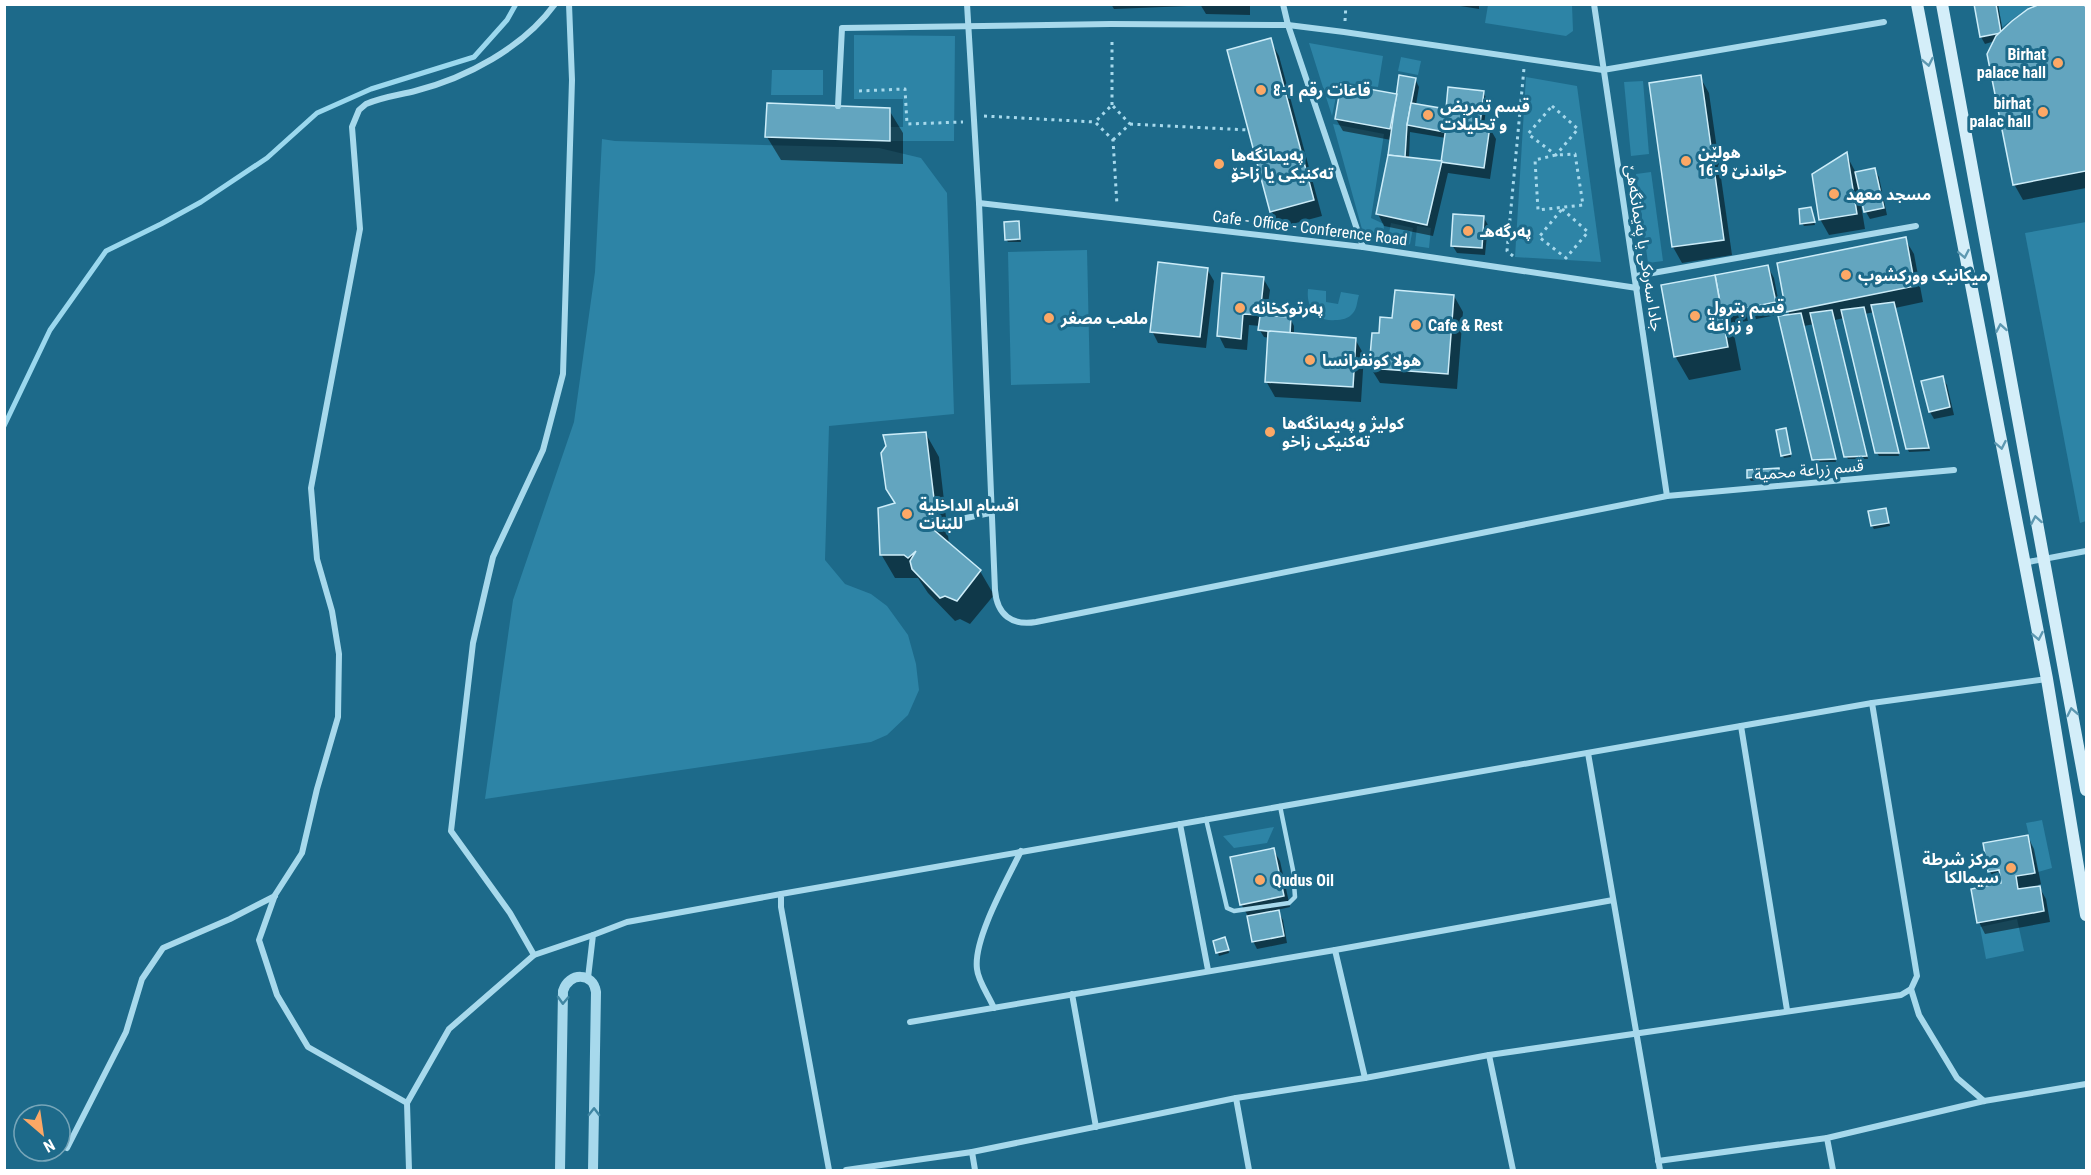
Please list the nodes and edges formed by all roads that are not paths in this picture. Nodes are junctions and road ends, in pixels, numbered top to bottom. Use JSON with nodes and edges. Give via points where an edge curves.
{"nodes":[{"id":1,"x":555,"y":4,"type":"edge"},
{"id":2,"x":568,"y":4,"type":"edge"},
{"id":3,"x":967,"y":4,"type":"edge"},
{"id":4,"x":1283,"y":4,"type":"edge"},
{"id":5,"x":1594,"y":4,"type":"edge"},
{"id":6,"x":1917,"y":4,"type":"edge"},
{"id":7,"x":1942,"y":4,"type":"edge"},
{"id":8,"x":1884,"y":22,"type":"dead end"},
{"id":9,"x":968,"y":26,"type":"junction"},
{"id":10,"x":1288,"y":26,"type":"junction"},
{"id":11,"x":1603,"y":70,"type":"junction"},
{"id":12,"x":838,"y":106,"type":"dead end"},
{"id":13,"x":979,"y":203,"type":"junction"},
{"id":14,"x":1916,"y":226,"type":"dead end"},
{"id":15,"x":1363,"y":247,"type":"junction"},
{"id":16,"x":1636,"y":276,"type":"junction"},
{"id":17,"x":1637,"y":288,"type":"junction"},
{"id":18,"x":1954,"y":470,"type":"dead end"},
{"id":19,"x":1667,"y":496,"type":"junction"},
{"id":20,"x":990,"y":513,"type":"junction"},
{"id":21,"x":937,"y":524,"type":"dead end"},
{"id":22,"x":2086,"y":551,"type":"edge"},
{"id":23,"x":2043,"y":559,"type":"junction"},
{"id":24,"x":2023,"y":563,"type":"junction"},
{"id":25,"x":2047,"y":679,"type":"junction"},
{"id":26,"x":1872,"y":703,"type":"junction"},
{"id":27,"x":1741,"y":726,"type":"junction"},
{"id":28,"x":1588,"y":753,"type":"junction"},
{"id":29,"x":2086,"y":790,"type":"edge"},
{"id":30,"x":1280,"y":806,"type":"junction"},
{"id":31,"x":1206,"y":819,"type":"junction"},
{"id":32,"x":1180,"y":824,"type":"junction"},
{"id":33,"x":1021,"y":851,"type":"junction"},
{"id":34,"x":781,"y":894,"type":"junction"},
{"id":35,"x":275,"y":895,"type":"junction"},
{"id":36,"x":1613,"y":900,"type":"junction"},
{"id":37,"x":2086,"y":915,"type":"edge"},
{"id":38,"x":592,"y":936,"type":"junction"},
{"id":39,"x":1335,"y":951,"type":"junction"},
{"id":40,"x":534,"y":955,"type":"junction"},
{"id":41,"x":1208,"y":970,"type":"junction"},
{"id":42,"x":588,"y":978,"type":"junction"},
{"id":43,"x":1911,"y":988,"type":"junction"},
{"id":44,"x":1072,"y":994,"type":"junction"},
{"id":45,"x":994,"y":1008,"type":"junction"},
{"id":46,"x":1787,"y":1010,"type":"junction"},
{"id":47,"x":910,"y":1022,"type":"dead end"},
{"id":48,"x":1637,"y":1033,"type":"junction"},
{"id":49,"x":1489,"y":1055,"type":"junction"},
{"id":50,"x":1365,"y":1078,"type":"junction"},
{"id":51,"x":2086,"y":1084,"type":"edge"},
{"id":52,"x":1236,"y":1098,"type":"junction"},
{"id":53,"x":1984,"y":1101,"type":"junction"},
{"id":54,"x":407,"y":1103,"type":"junction"},
{"id":55,"x":1096,"y":1126,"type":"junction"},
{"id":56,"x":72,"y":1138,"type":"edge"},
{"id":57,"x":1827,"y":1138,"type":"junction"},
{"id":58,"x":972,"y":1152,"type":"junction"},
{"id":59,"x":1658,"y":1161,"type":"junction"},
{"id":60,"x":409,"y":1170,"type":"edge"},
{"id":61,"x":560,"y":1170,"type":"edge"},
{"id":62,"x":593,"y":1170,"type":"edge"},
{"id":63,"x":829,"y":1170,"type":"edge"},
{"id":64,"x":846,"y":1170,"type":"edge"},
{"id":65,"x":975,"y":1170,"type":"edge"},
{"id":66,"x":1249,"y":1170,"type":"edge"},
{"id":67,"x":1513,"y":1170,"type":"edge"},
{"id":68,"x":1660,"y":1170,"type":"edge"},
{"id":69,"x":1833,"y":1170,"type":"edge"}],
"edges":[{"from":1,"to":35,"type":"street","via":[[532,29],[478,66],[416,91],[374,100],[354,118],[360,230],[311,488],[317,559],[339,654],[338,717],[302,853]]},
{"from":2,"to":40,"type":"street","via":[[572,80],[563,374],[543,450],[493,556],[473,643],[451,831],[510,913]]},
{"from":3,"to":9,"type":"street","name":"قسم زراعة محمية"},
{"from":4,"to":10,"type":"street"},
{"from":5,"to":11,"type":"street","name":"جادا سه‌ره‌كى يا په‌يمانگه‌هێ"},
{"from":6,"to":24,"type":"main road","one_way":true},
{"from":23,"to":7,"type":"main road","one_way":true},
{"from":8,"to":11,"type":"street"},
{"from":9,"to":10,"type":"street"},
{"from":9,"to":12,"type":"street","via":[[842,28]]},
{"from":9,"to":13,"type":"street","name":"قسم زراعة محمية"},
{"from":10,"to":11,"type":"street"},
{"from":10,"to":15,"type":"street"},
{"from":11,"to":16,"type":"street","name":"جادا سه‌ره‌كى يا په‌يمانگه‌هێ"},
{"from":13,"to":15,"type":"street","name":"Cafe - Office - Conference Road"},
{"from":13,"to":20,"type":"street","name":"قسم زراعة محمية"},
{"from":14,"to":16,"type":"street"},
{"from":15,"to":17,"type":"street","name":"Cafe - Office - Conference Road"},
{"from":16,"to":17,"type":"street","name":"جادا سه‌ره‌كى يا په‌يمانگه‌هێ"},
{"from":17,"to":19,"type":"street","name":"جادا سه‌ره‌كى يا په‌يمانگه‌هێ"},
{"from":18,"to":19,"type":"street","name":"قسم زراعة محمية"},
{"from":19,"to":20,"type":"street","name":"قسم زراعة محمية","via":[[1026,624],[1006,617],[995,600]]},
{"from":20,"to":21,"type":"street"},
{"from":22,"to":23,"type":"street"},
{"from":23,"to":24,"type":"street"},
{"from":29,"to":23,"type":"main road","one_way":true},
{"from":24,"to":25,"type":"main road","one_way":true},
{"from":25,"to":26,"type":"street"},
{"from":25,"to":37,"type":"main road"},
{"from":26,"to":27,"type":"street"},
{"from":26,"to":43,"type":"street","via":[[1917,976]]},
{"from":27,"to":28,"type":"street"},
{"from":27,"to":46,"type":"street"},
{"from":28,"to":30,"type":"street"},
{"from":28,"to":36,"type":"street"},
{"from":30,"to":31,"type":"street"},
{"from":30,"to":31,"type":"lane","via":[[1293,870],[1295,897],[1289,903],[1234,911],[1227,908]]},
{"from":31,"to":32,"type":"street"},
{"from":32,"to":33,"type":"street"},
{"from":32,"to":41,"type":"street"},
{"from":33,"to":34,"type":"street"},
{"from":33,"to":45,"type":"street","via":[[978,947],[977,970]]},
{"from":34,"to":38,"type":"street","via":[[627,922]]},
{"from":34,"to":63,"type":"street"},
{"from":35,"to":54,"type":"street","via":[[260,940],[277,995],[308,1047]]},
{"from":35,"to":56,"type":"street","via":[[163,948],[142,979],[126,1032]]},
{"from":36,"to":39,"type":"street"},
{"from":36,"to":48,"type":"street"},
{"from":38,"to":40,"type":"street"},
{"from":38,"to":42,"type":"street"},
{"from":39,"to":41,"type":"street"},
{"from":39,"to":50,"type":"street"},
{"from":40,"to":54,"type":"street","via":[[449,1029]]},
{"from":41,"to":44,"type":"street"},
{"from":42,"to":61,"type":"street","one_way":true,"via":[[572,978],[563,991]]},
{"from":62,"to":42,"type":"street","one_way":true,"via":[[596,992]]},
{"from":43,"to":46,"type":"street","via":[[1901,995]]},
{"from":43,"to":53,"type":"street","via":[[1919,1016],[1957,1078]]},
{"from":44,"to":45,"type":"street"},
{"from":44,"to":55,"type":"street"},
{"from":45,"to":47,"type":"street"},
{"from":46,"to":48,"type":"street"},
{"from":48,"to":49,"type":"street"},
{"from":48,"to":59,"type":"street"},
{"from":49,"to":50,"type":"street"},
{"from":49,"to":67,"type":"street"},
{"from":50,"to":52,"type":"street"},
{"from":51,"to":53,"type":"street"},
{"from":52,"to":55,"type":"street"},
{"from":52,"to":66,"type":"street"},
{"from":53,"to":57,"type":"street"},
{"from":54,"to":60,"type":"street"},
{"from":55,"to":58,"type":"street"},
{"from":57,"to":59,"type":"street"},
{"from":57,"to":69,"type":"street"},
{"from":58,"to":64,"type":"street"},
{"from":58,"to":65,"type":"street"},
{"from":59,"to":68,"type":"street"}]}
